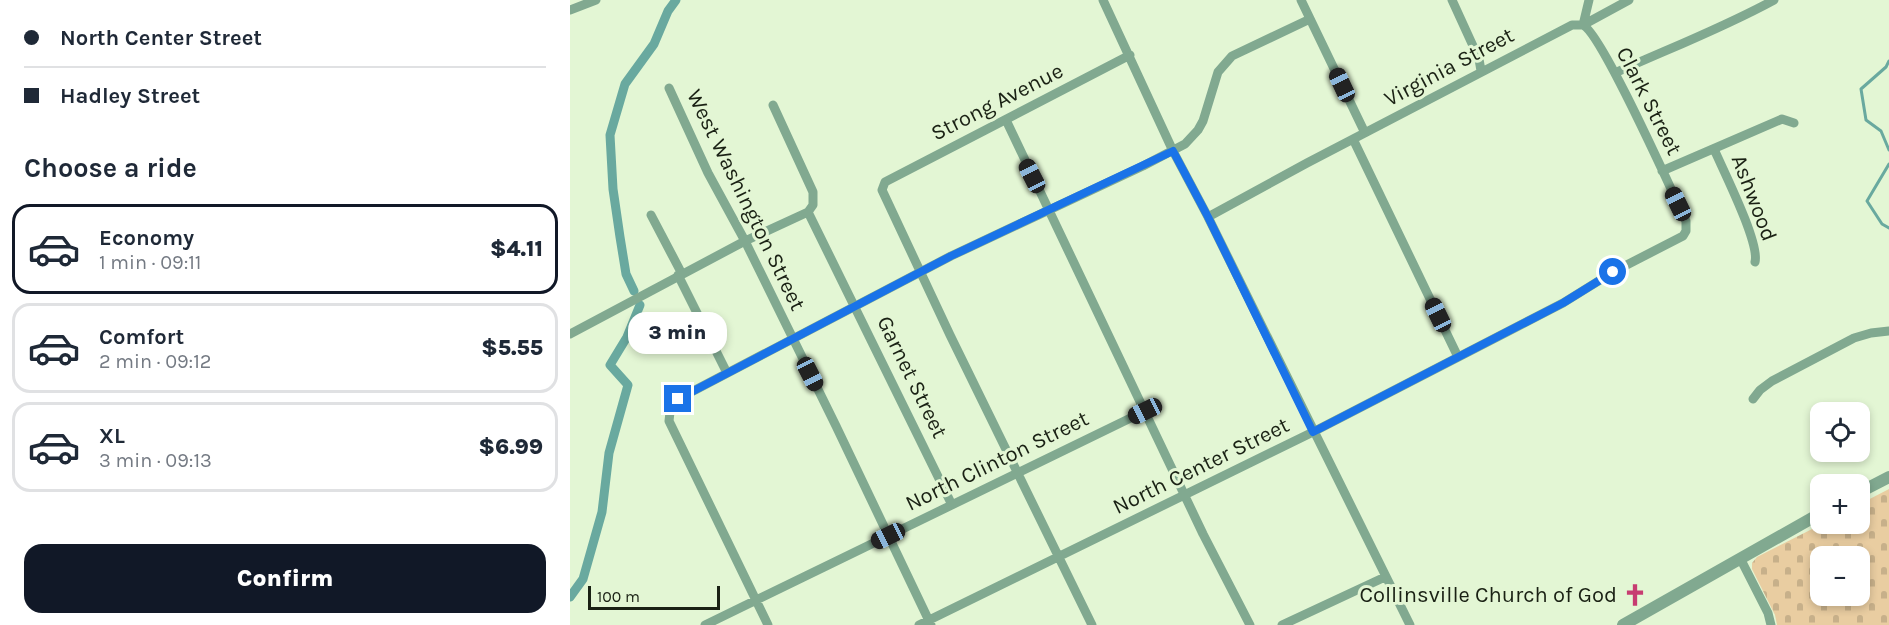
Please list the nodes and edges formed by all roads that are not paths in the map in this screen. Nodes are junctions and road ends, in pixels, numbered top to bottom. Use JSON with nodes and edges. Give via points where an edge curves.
{"nodes":[{"id":1,"x":596,"y":0,"type":"edge"},
{"id":2,"x":1103,"y":0,"type":"edge"},
{"id":3,"x":1301,"y":0,"type":"edge"},
{"id":4,"x":1452,"y":0,"type":"edge"},
{"id":5,"x":1589,"y":0,"type":"edge"},
{"id":6,"x":1629,"y":0,"type":"edge"},
{"id":7,"x":1774,"y":0,"type":"edge"},
{"id":8,"x":570,"y":10,"type":"edge"},
{"id":9,"x":1310,"y":19,"type":"junction"},
{"id":10,"x":1583,"y":25,"type":"junction"},
{"id":11,"x":1130,"y":55,"type":"junction"},
{"id":12,"x":1481,"y":71,"type":"junction"},
{"id":13,"x":1615,"y":73,"type":"junction"},
{"id":14,"x":669,"y":88,"type":"dead end"},
{"id":15,"x":773,"y":105,"type":"dead end"},
{"id":16,"x":1006,"y":120,"type":"junction"},
{"id":17,"x":1794,"y":123,"type":"dead end"},
{"id":18,"x":1365,"y":133,"type":"junction"},
{"id":19,"x":1353,"y":139,"type":"junction"},
{"id":20,"x":1714,"y":148,"type":"junction"},
{"id":21,"x":1173,"y":151,"type":"junction"},
{"id":22,"x":1662,"y":171,"type":"junction"},
{"id":23,"x":1049,"y":211,"type":"junction"},
{"id":24,"x":808,"y":212,"type":"junction"},
{"id":25,"x":651,"y":214,"type":"dead end"},
{"id":26,"x":1208,"y":217,"type":"junction"},
{"id":27,"x":1686,"y":231,"type":"joint"},
{"id":28,"x":745,"y":241,"type":"junction"},
{"id":29,"x":1755,"y":262,"type":"dead end"},
{"id":30,"x":920,"y":272,"type":"junction"},
{"id":31,"x":680,"y":274,"type":"junction"},
{"id":32,"x":856,"y":306,"type":"junction"},
{"id":33,"x":1889,"y":331,"type":"edge"},
{"id":34,"x":570,"y":334,"type":"edge"},
{"id":35,"x":792,"y":339,"type":"junction"},
{"id":36,"x":1458,"y":357,"type":"junction"},
{"id":37,"x":727,"y":373,"type":"junction"},
{"id":38,"x":1754,"y":399,"type":"dead end"},
{"id":39,"x":1145,"y":411,"type":"junction"},
{"id":40,"x":1313,"y":432,"type":"junction"},
{"id":41,"x":1017,"y":473,"type":"junction"},
{"id":42,"x":1889,"y":477,"type":"edge"},
{"id":43,"x":1870,"y":487,"type":"edge"},
{"id":44,"x":1185,"y":495,"type":"junction"},
{"id":45,"x":952,"y":505,"type":"junction"},
{"id":46,"x":1810,"y":519,"type":"edge"},
{"id":47,"x":888,"y":536,"type":"junction"},
{"id":48,"x":1059,"y":558,"type":"junction"},
{"id":49,"x":1740,"y":558,"type":"junction"},
{"id":50,"x":1386,"y":577,"type":"junction"},
{"id":51,"x":756,"y":600,"type":"junction"},
{"id":52,"x":926,"y":624,"type":"edge"},
{"id":53,"x":705,"y":625,"type":"edge"},
{"id":54,"x":768,"y":625,"type":"edge"},
{"id":55,"x":1092,"y":625,"type":"edge"},
{"id":56,"x":1250,"y":625,"type":"edge"},
{"id":57,"x":1282,"y":625,"type":"edge"},
{"id":58,"x":1410,"y":625,"type":"edge"},
{"id":59,"x":1623,"y":625,"type":"edge"},
{"id":60,"x":1771,"y":625,"type":"edge"}],
"edges":[{"from":1,"to":8,"type":"street"},
{"from":2,"to":11,"type":"street"},
{"from":3,"to":9,"type":"street"},
{"from":4,"to":12,"type":"street"},
{"from":5,"to":10,"type":"street"},
{"from":6,"to":10,"type":"street","name":"Virginia Street"},
{"from":7,"to":13,"type":"street"},
{"from":9,"to":18,"type":"street"},
{"from":9,"to":21,"type":"street","via":[[1232,56],[1218,72],[1198,130]]},
{"from":10,"to":12,"type":"street","name":"Virginia Street","via":[[1572,25]]},
{"from":10,"to":13,"type":"street","name":"Clark Street","via":[[1592,31]]},
{"from":11,"to":16,"type":"street","name":"Strong Avenue"},
{"from":11,"to":21,"type":"street"},
{"from":12,"to":18,"type":"street","name":"Virginia Street"},
{"from":13,"to":22,"type":"street","name":"Clark Street"},
{"from":14,"to":28,"type":"street","name":"West Washington Street"},
{"from":15,"to":24,"type":"street","via":[[813,192],[813,205]]},
{"from":16,"to":23,"type":"street"},
{"from":16,"to":30,"type":"street","name":"Strong Avenue","via":[[882,185]]},
{"from":17,"to":20,"type":"street","via":[[1782,119]]},
{"from":18,"to":19,"type":"street","name":"Virginia Street"},
{"from":19,"to":26,"type":"street","name":"Virginia Street"},
{"from":19,"to":36,"type":"street"},
{"from":20,"to":22,"type":"street"},
{"from":20,"to":29,"type":"street","name":"Ashwood","via":[[1751,237]]},
{"from":21,"to":23,"type":"street"},
{"from":21,"to":26,"type":"street"},
{"from":22,"to":27,"type":"street","name":"Clark Street","via":[[1686,221]]},
{"from":23,"to":30,"type":"street"},
{"from":23,"to":39,"type":"street"},
{"from":24,"to":28,"type":"street"},
{"from":24,"to":32,"type":"street","name":"Garnet Street"},
{"from":25,"to":31,"type":"street"},
{"from":26,"to":40,"type":"street"},
{"from":27,"to":36,"type":"street","name":"North Center Street","via":[[1563,303]]},
{"from":28,"to":31,"type":"street"},
{"from":28,"to":35,"type":"street","name":"West Washington Street"},
{"from":30,"to":32,"type":"street"},
{"from":30,"to":41,"type":"street"},
{"from":31,"to":34,"type":"street"},
{"from":31,"to":37,"type":"street"},
{"from":32,"to":35,"type":"street"},
{"from":32,"to":45,"type":"street","name":"Garnet Street"},
{"from":33,"to":38,"type":"street","via":[[1854,338],[1772,381]]},
{"from":35,"to":37,"type":"street"},
{"from":35,"to":47,"type":"street","name":"West Washington Street"},
{"from":36,"to":40,"type":"street","name":"North Center Street"},
{"from":37,"to":51,"type":"street","via":[[678,399],[669,421]]},
{"from":39,"to":41,"type":"street","name":"North Clinton Street"},
{"from":39,"to":44,"type":"street"},
{"from":40,"to":44,"type":"street","name":"North Center Street"},
{"from":40,"to":50,"type":"street"},
{"from":41,"to":45,"type":"street","name":"North Clinton Street"},
{"from":41,"to":48,"type":"street"},
{"from":42,"to":43,"type":"street"},
{"from":44,"to":48,"type":"street","name":"North Center Street"},
{"from":44,"to":56,"type":"street"},
{"from":45,"to":47,"type":"street","name":"North Clinton Street"},
{"from":46,"to":49,"type":"street"},
{"from":47,"to":51,"type":"street","name":"North Clinton Street"},
{"from":47,"to":52,"type":"street","name":"West Washington Street"},
{"from":48,"to":52,"type":"street","name":"North Center Street"},
{"from":48,"to":55,"type":"street"},
{"from":49,"to":59,"type":"street"},
{"from":49,"to":60,"type":"street"},
{"from":50,"to":57,"type":"street"},
{"from":50,"to":58,"type":"street"},
{"from":51,"to":53,"type":"street","name":"North Clinton Street"},
{"from":51,"to":54,"type":"street"}]}
